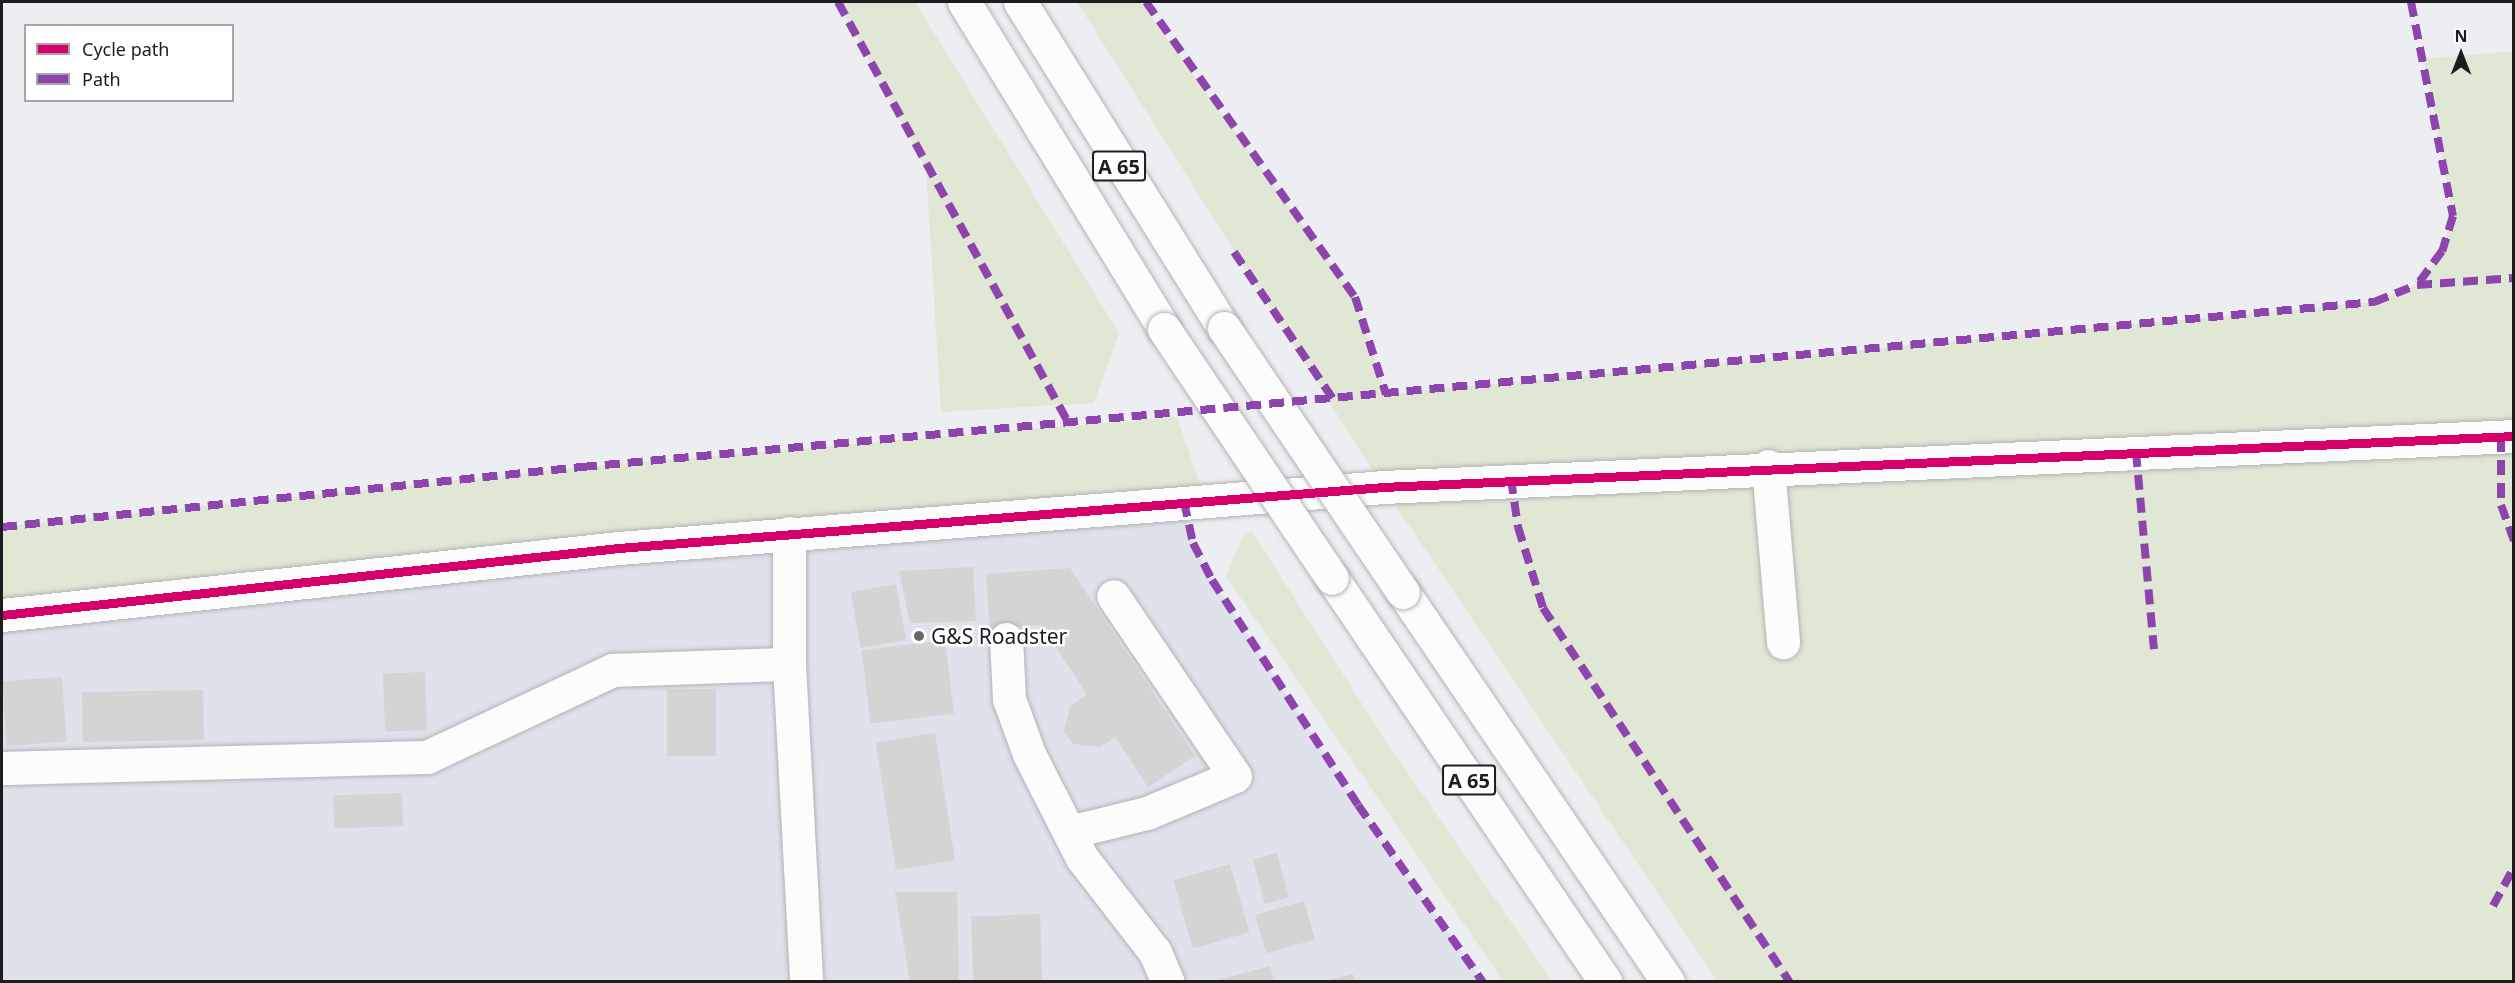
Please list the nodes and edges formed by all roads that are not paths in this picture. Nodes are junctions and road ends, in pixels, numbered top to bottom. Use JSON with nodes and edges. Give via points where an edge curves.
{"nodes":[{"id":1,"x":964,"y":2,"type":"edge"},
{"id":2,"x":1020,"y":2,"type":"edge"},
{"id":3,"x":2514,"y":436,"type":"edge"},
{"id":4,"x":1768,"y":466,"type":"junction"},
{"id":5,"x":789,"y":533,"type":"junction"},
{"id":6,"x":1113,"y":596,"type":"dead end"},
{"id":7,"x":2,"y":615,"type":"edge"},
{"id":8,"x":1006,"y":639,"type":"dead end"},
{"id":9,"x":1783,"y":642,"type":"dead end"},
{"id":10,"x":789,"y":664,"type":"junction"},
{"id":11,"x":2,"y":768,"type":"edge"},
{"id":12,"x":1069,"y":832,"type":"junction"},
{"id":13,"x":806,"y":981,"type":"edge"},
{"id":14,"x":1168,"y":981,"type":"edge"},
{"id":15,"x":1606,"y":981,"type":"edge"},
{"id":16,"x":1668,"y":981,"type":"edge"}],
"edges":[{"from":1,"to":15,"type":"main road","number":"A 65","bridge":true,"via":[[1164,329]]},
{"from":2,"to":16,"type":"main road","number":"A 65","bridge":true,"via":[[1224,328]]},
{"from":3,"to":4,"type":"main road"},
{"from":4,"to":5,"type":"main road","via":[[1383,487]]},
{"from":4,"to":9,"type":"main road"},
{"from":5,"to":7,"type":"main road"},
{"from":5,"to":10,"type":"main road"},
{"from":6,"to":12,"type":"main road","via":[[1234,776],[1147,813]]},
{"from":8,"to":12,"type":"main road","via":[[1009,699]]},
{"from":10,"to":11,"type":"main road","via":[[612,670],[427,757]]},
{"from":10,"to":13,"type":"main road"},
{"from":12,"to":14,"type":"main road"}]}
